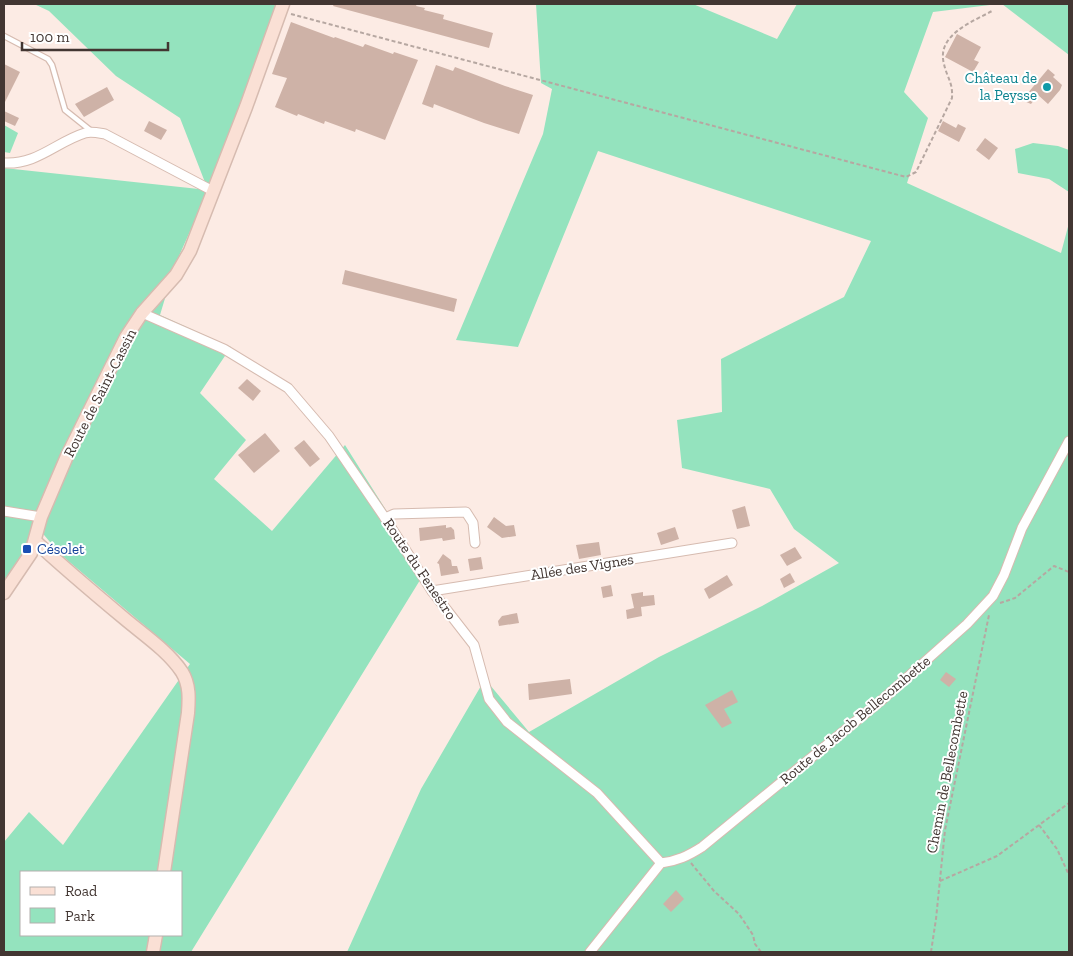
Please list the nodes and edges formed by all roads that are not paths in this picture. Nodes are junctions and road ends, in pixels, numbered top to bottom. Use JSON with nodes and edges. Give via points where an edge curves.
{"nodes":[{"id":1,"x":282,"y":7,"type":"edge"},
{"id":2,"x":4,"y":36,"type":"edge"},
{"id":3,"x":93,"y":132,"type":"junction"},
{"id":4,"x":4,"y":163,"type":"edge"},
{"id":5,"x":213,"y":191,"type":"junction"},
{"id":6,"x":142,"y":313,"type":"junction"},
{"id":7,"x":1069,"y":441,"type":"edge"},
{"id":8,"x":4,"y":511,"type":"edge"},
{"id":9,"x":41,"y":517,"type":"junction"},
{"id":10,"x":385,"y":518,"type":"junction"},
{"id":11,"x":35,"y":541,"type":"junction"},
{"id":12,"x":732,"y":543,"type":"dead end"},
{"id":13,"x":475,"y":544,"type":"dead end"},
{"id":14,"x":432,"y":591,"type":"junction"},
{"id":15,"x":4,"y":593,"type":"edge"},
{"id":16,"x":661,"y":863,"type":"junction"},
{"id":17,"x":164,"y":871,"type":"edge"},
{"id":18,"x":156,"y":936,"type":"edge"},
{"id":19,"x":153,"y":952,"type":"edge"},
{"id":20,"x":590,"y":952,"type":"edge"}],
"edges":[{"from":1,"to":5,"type":"street","name":"Route de Saint-Cassin"},
{"from":2,"to":3,"type":"lane","via":[[48,59],[65,110]]},
{"from":3,"to":4,"type":"street","via":[[86,132],[28,161]]},
{"from":3,"to":5,"type":"street","via":[[105,134]]},
{"from":5,"to":6,"type":"street","name":"Route de Saint-Cassin","via":[[183,264]]},
{"from":6,"to":9,"type":"street","name":"Route de Saint-Cassin","via":[[126,337],[67,456]]},
{"from":6,"to":10,"type":"street","name":"Route du Fenestro","via":[[224,348],[288,388],[329,436]]},
{"from":7,"to":16,"type":"street","name":"Route de Jacob Bellecombette","via":[[1022,528],[993,596],[967,624],[883,699],[702,847],[686,857]]},
{"from":8,"to":9,"type":"street"},
{"from":9,"to":11,"type":"street","name":"Route de Saint-Cassin"},
{"from":10,"to":13,"type":"street","via":[[394,514],[466,512],[474,523]]},
{"from":10,"to":14,"type":"street","name":"Route du Fenestro"},
{"from":11,"to":15,"type":"street","name":"Route de Saint-Cassin","via":[[31,553]]},
{"from":11,"to":17,"type":"street","via":[[146,636],[174,663],[187,683],[188,713]]},
{"from":12,"to":14,"type":"street","name":"Allée des Vignes"},
{"from":14,"to":16,"type":"street","name":"Route du Fenestro","via":[[474,646],[489,699],[507,722],[597,793]]},
{"from":16,"to":20,"type":"street"},
{"from":18,"to":19,"type":"street"}]}
